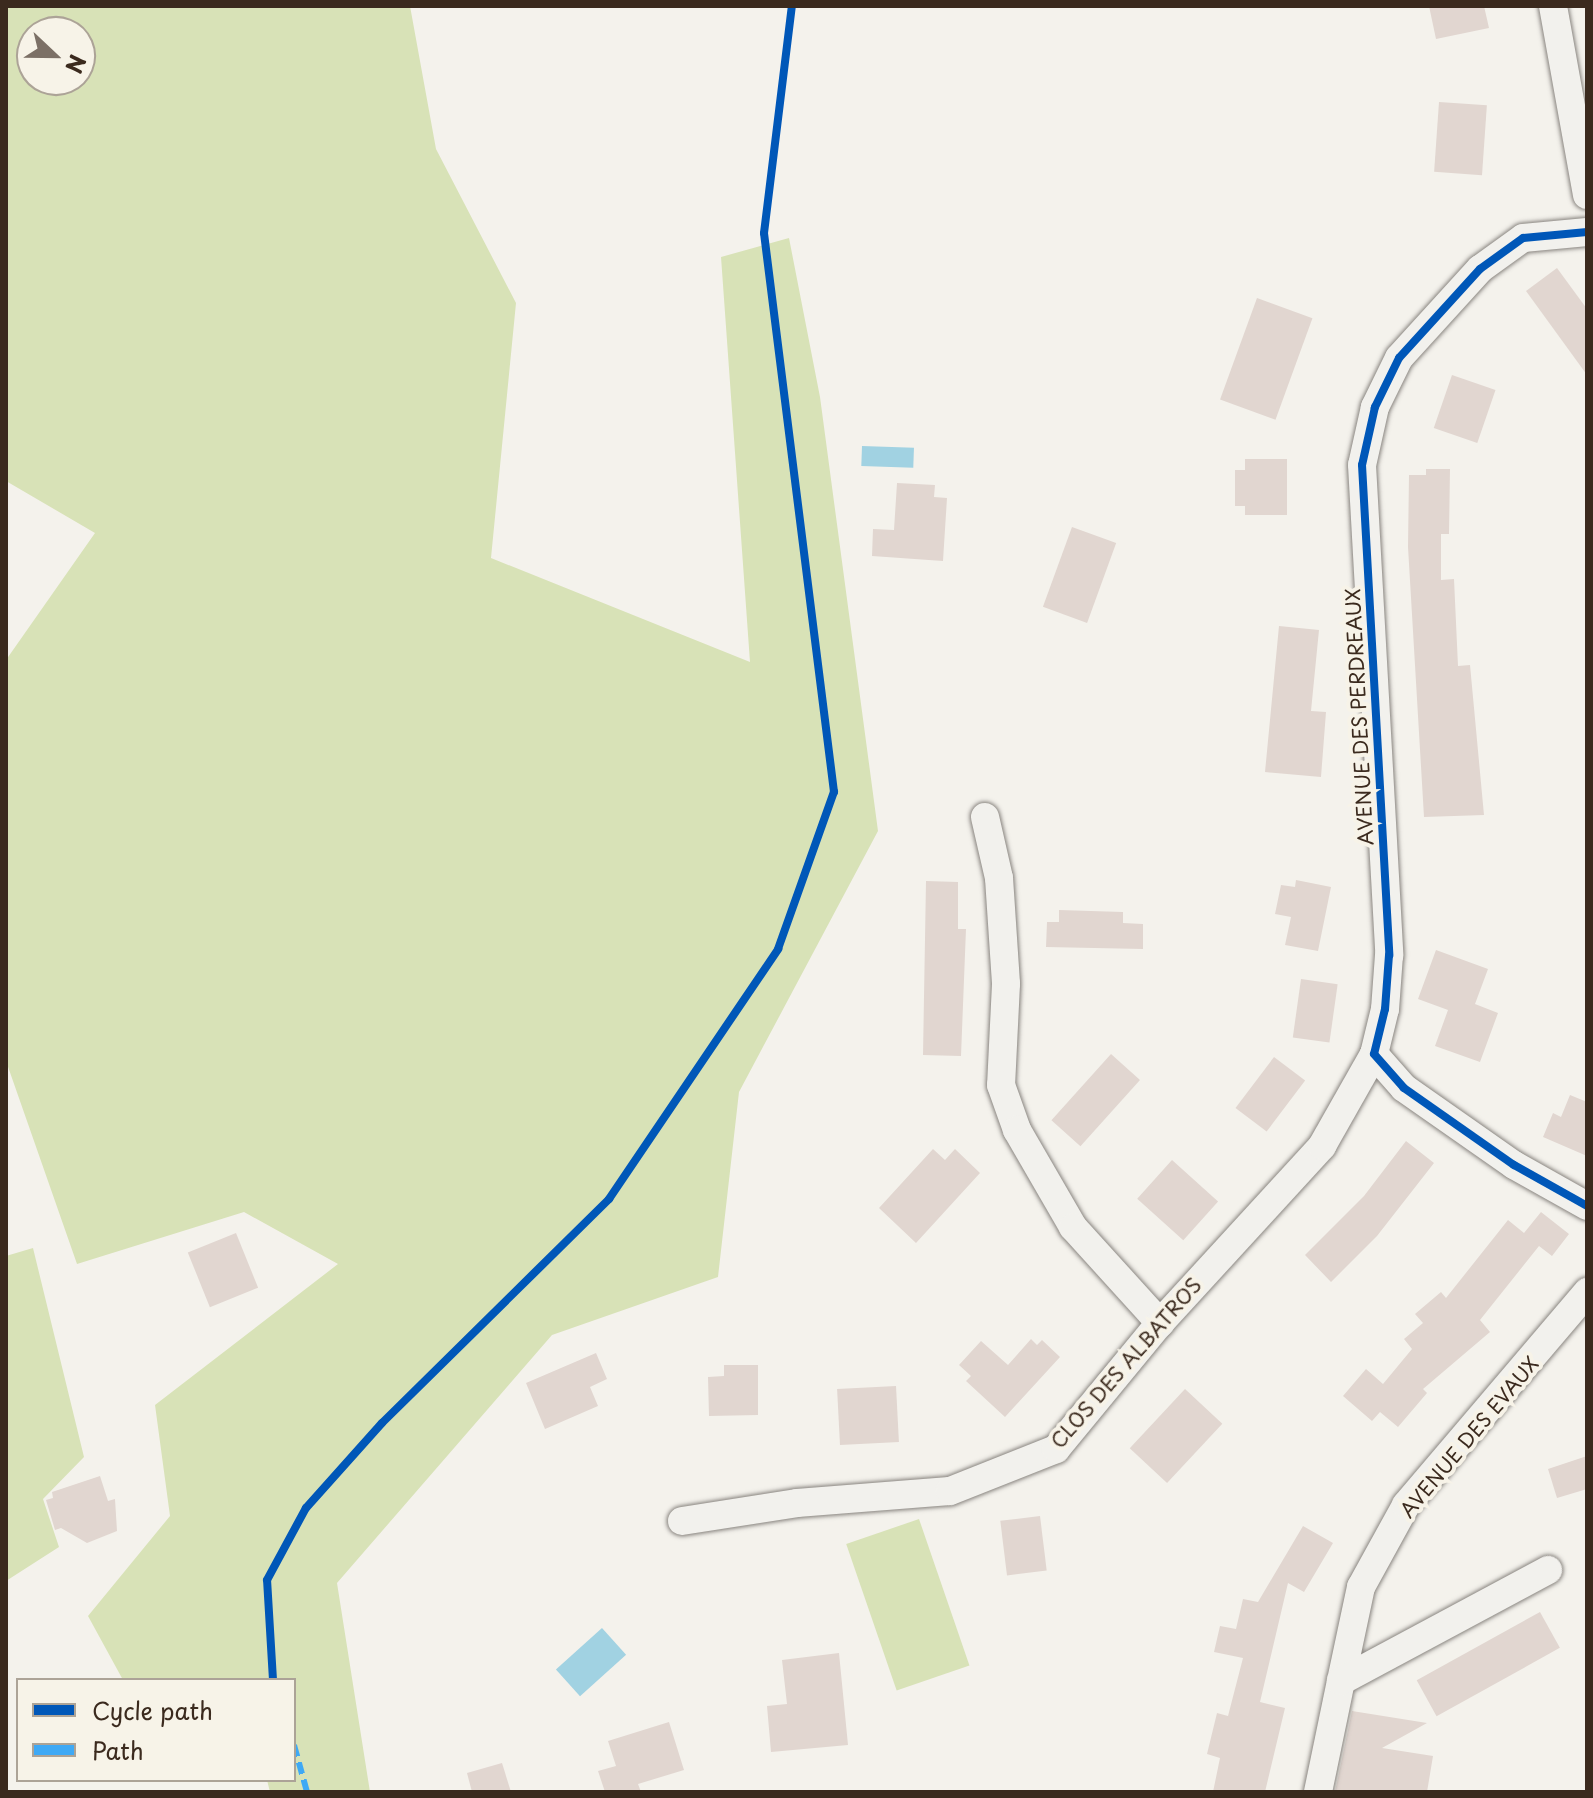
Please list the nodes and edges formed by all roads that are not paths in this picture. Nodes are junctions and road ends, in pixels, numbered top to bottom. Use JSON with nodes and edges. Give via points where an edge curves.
{"nodes":[{"id":1,"x":1553,"y":6,"type":"edge"},
{"id":2,"x":1587,"y":195,"type":"edge"},
{"id":3,"x":1587,"y":232,"type":"edge"},
{"id":4,"x":985,"y":817,"type":"dead end"},
{"id":5,"x":1374,"y":1054,"type":"junction"},
{"id":6,"x":1587,"y":1206,"type":"edge"},
{"id":7,"x":1587,"y":1292,"type":"edge"},
{"id":8,"x":1160,"y":1323,"type":"junction"},
{"id":9,"x":682,"y":1521,"type":"dead end"},
{"id":10,"x":1548,"y":1570,"type":"dead end"},
{"id":11,"x":1341,"y":1681,"type":"junction"},
{"id":12,"x":1318,"y":1792,"type":"edge"}],
"edges":[{"from":1,"to":2,"type":"street"},
{"from":3,"to":5,"type":"street","name":"AVENUE DES PERDREAUX","via":[[1523,238],[1480,269],[1399,358],[1375,407],[1362,465],[1389,955],[1385,1009]]},
{"from":4,"to":8,"type":"street","via":[[999,878],[1006,984],[1001,1085],[1017,1130],[1073,1227]]},
{"from":5,"to":6,"type":"street","via":[[1404,1088],[1514,1165]]},
{"from":5,"to":8,"type":"street","name":"CLOS DES ALBATROS","via":[[1322,1146]]},
{"from":7,"to":11,"type":"street","name":"AVENUE DES EVAUX","via":[[1406,1505],[1361,1587]]},
{"from":8,"to":9,"type":"street","name":"CLOS DES ALBATROS","via":[[1056,1449],[1014,1469],[950,1491],[797,1503]]},
{"from":10,"to":11,"type":"street"},
{"from":11,"to":12,"type":"street","name":"AVENUE DES EVAUX"}]}
